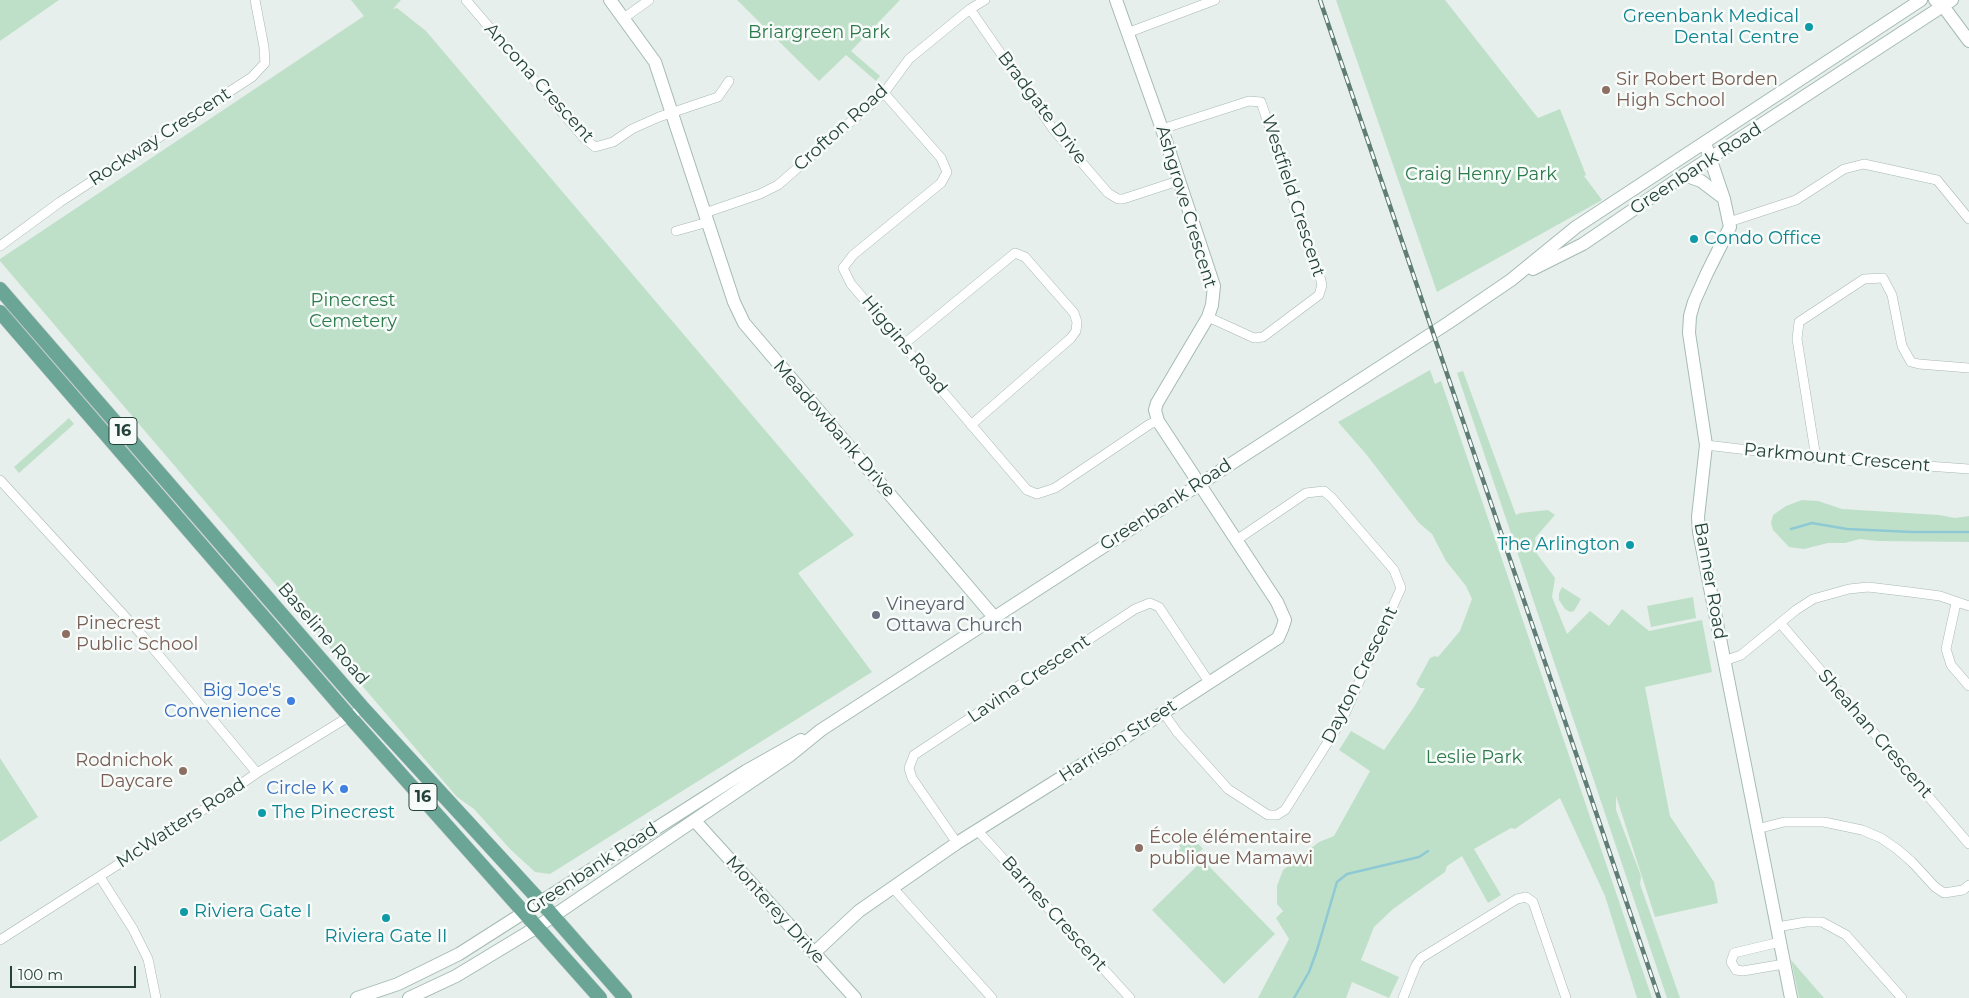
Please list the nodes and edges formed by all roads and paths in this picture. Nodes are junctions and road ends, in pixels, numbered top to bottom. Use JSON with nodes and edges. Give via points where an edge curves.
{"nodes":[{"id":1,"x":255,"y":0,"type":"edge"},
{"id":2,"x":466,"y":0,"type":"edge"},
{"id":3,"x":610,"y":0,"type":"edge"},
{"id":4,"x":649,"y":0,"type":"edge"},
{"id":5,"x":985,"y":0,"type":"edge"},
{"id":6,"x":1116,"y":0,"type":"edge"},
{"id":7,"x":1215,"y":0,"type":"edge"},
{"id":8,"x":1921,"y":0,"type":"edge"},
{"id":9,"x":1943,"y":1,"type":"edge"},
{"id":10,"x":970,"y":9,"type":"junction"},
{"id":11,"x":624,"y":18,"type":"junction"},
{"id":12,"x":1127,"y":33,"type":"junction"},
{"id":13,"x":1969,"y":41,"type":"edge"},
{"id":14,"x":728,"y":81,"type":"dead end"},
{"id":15,"x":884,"y":93,"type":"junction"},
{"id":16,"x":672,"y":112,"type":"junction"},
{"id":17,"x":1162,"y":130,"type":"junction"},
{"id":18,"x":1705,"y":143,"type":"junction"},
{"id":19,"x":1710,"y":160,"type":"junction"},
{"id":20,"x":1684,"y":175,"type":"junction"},
{"id":21,"x":1178,"y":181,"type":"junction"},
{"id":22,"x":1724,"y":199,"type":"junction"},
{"id":23,"x":706,"y":217,"type":"junction"},
{"id":24,"x":1969,"y":219,"type":"edge"},
{"id":25,"x":1729,"y":222,"type":"junction"},
{"id":26,"x":676,"y":231,"type":"dead end"},
{"id":27,"x":0,"y":246,"type":"edge"},
{"id":28,"x":1511,"y":280,"type":"junction"},
{"id":29,"x":0,"y":289,"type":"edge"},
{"id":30,"x":0,"y":312,"type":"edge"},
{"id":31,"x":1208,"y":317,"type":"junction"},
{"id":32,"x":904,"y":344,"type":"junction"},
{"id":33,"x":1969,"y":368,"type":"edge"},
{"id":34,"x":1158,"y":420,"type":"junction"},
{"id":35,"x":971,"y":425,"type":"junction"},
{"id":36,"x":1706,"y":446,"type":"junction"},
{"id":37,"x":1816,"y":458,"type":"junction"},
{"id":38,"x":1969,"y":469,"type":"edge"},
{"id":39,"x":1200,"y":483,"type":"junction"},
{"id":40,"x":1,"y":484,"type":"edge"},
{"id":41,"x":1238,"y":540,"type":"junction"},
{"id":42,"x":1956,"y":603,"type":"junction"},
{"id":43,"x":1969,"y":606,"type":"edge"},
{"id":44,"x":994,"y":617,"type":"junction"},
{"id":45,"x":1781,"y":624,"type":"junction"},
{"id":46,"x":1724,"y":661,"type":"junction"},
{"id":47,"x":1209,"y":682,"type":"junction"},
{"id":48,"x":1969,"y":686,"type":"edge"},
{"id":49,"x":363,"y":708,"type":"junction"},
{"id":50,"x":1164,"y":712,"type":"junction"},
{"id":51,"x":350,"y":717,"type":"junction"},
{"id":52,"x":821,"y":730,"type":"junction"},
{"id":53,"x":257,"y":773,"type":"junction"},
{"id":54,"x":695,"y":821,"type":"junction"},
{"id":55,"x":1756,"y":829,"type":"junction"},
{"id":56,"x":978,"y":831,"type":"junction"},
{"id":57,"x":957,"y":843,"type":"junction"},
{"id":58,"x":1969,"y":844,"type":"edge"},
{"id":59,"x":100,"y":877,"type":"junction"},
{"id":60,"x":1969,"y":885,"type":"edge"},
{"id":61,"x":893,"y":888,"type":"junction"},
{"id":62,"x":541,"y":902,"type":"junction"},
{"id":63,"x":524,"y":913,"type":"junction"},
{"id":64,"x":553,"y":916,"type":"junction"},
{"id":65,"x":1777,"y":927,"type":"junction"},
{"id":66,"x":538,"y":928,"type":"junction"},
{"id":67,"x":0,"y":940,"type":"edge"},
{"id":68,"x":1780,"y":942,"type":"junction"},
{"id":69,"x":814,"y":953,"type":"junction"},
{"id":70,"x":1784,"y":964,"type":"junction"},
{"id":71,"x":156,"y":998,"type":"edge"},
{"id":72,"x":357,"y":998,"type":"edge"},
{"id":73,"x":409,"y":998,"type":"edge"},
{"id":74,"x":600,"y":998,"type":"edge"},
{"id":75,"x":625,"y":998,"type":"edge"},
{"id":76,"x":855,"y":998,"type":"edge"},
{"id":77,"x":992,"y":998,"type":"edge"},
{"id":78,"x":1130,"y":998,"type":"edge"},
{"id":79,"x":1403,"y":998,"type":"edge"},
{"id":80,"x":1566,"y":998,"type":"edge"},
{"id":81,"x":1791,"y":998,"type":"edge"},
{"id":82,"x":1902,"y":998,"type":"edge"}],
"edges":[{"from":1,"to":27,"type":"street","name":"Rockway Crescent","via":[[265,63],[252,77],[60,202]]},
{"from":2,"to":16,"type":"street","name":"Ancona Crescent","via":[[595,147],[613,142]]},
{"from":3,"to":11,"type":"street","name":"Meadowbank Drive"},
{"from":4,"to":11,"type":"street"},
{"from":5,"to":10,"type":"street","name":"Crofton Road"},
{"from":6,"to":12,"type":"street","name":"Ashgrove Crescent"},
{"from":7,"to":12,"type":"street"},
{"from":8,"to":18,"type":"street","name":"Greenbank Road"},
{"from":9,"to":13,"type":"street"},
{"from":9,"to":19,"type":"street","name":"Greenbank Road"},
{"from":10,"to":15,"type":"street","name":"Crofton Road","via":[[909,59]]},
{"from":10,"to":21,"type":"street","name":"Bradgate Drive","via":[[1053,129],[1108,193],[1123,199]]},
{"from":11,"to":16,"type":"street","name":"Meadowbank Drive","via":[[655,62]]},
{"from":12,"to":17,"type":"street","name":"Ashgrove Crescent"},
{"from":14,"to":16,"type":"street","via":[[718,97]]},
{"from":15,"to":23,"type":"street","name":"Crofton Road","via":[[778,185]]},
{"from":15,"to":32,"type":"street","name":"Higgins Road","via":[[941,158],[947,172],[941,183],[854,255],[843,268],[851,284]]},
{"from":16,"to":23,"type":"street","name":"Meadowbank Drive"},
{"from":17,"to":21,"type":"street","name":"Ashgrove Crescent"},
{"from":17,"to":31,"type":"street","name":"Westfield Crescent","via":[[1249,101],[1261,102],[1322,285],[1319,295],[1263,336],[1254,338]]},
{"from":18,"to":19,"type":"street","name":"Banner Road"},
{"from":18,"to":28,"type":"street","name":"Greenbank Road","via":[[1576,227]]},
{"from":19,"to":20,"type":"street","name":"Greenbank Road"},
{"from":19,"to":22,"type":"street","name":"Banner Road"},
{"from":20,"to":22,"type":"street","via":[[1701,181]]},
{"from":20,"to":28,"type":"street","name":"Greenbank Road","via":[[1583,244]]},
{"from":21,"to":31,"type":"street","name":"Ashgrove Crescent","via":[[1214,286]]},
{"from":22,"to":25,"type":"street","name":"Banner Road"},
{"from":23,"to":26,"type":"street"},
{"from":23,"to":44,"type":"street","name":"Meadowbank Drive","via":[[744,323]]},
{"from":24,"to":25,"type":"street","via":[[1937,180],[1864,164],[1844,169],[1796,200]]},
{"from":25,"to":36,"type":"street","name":"Banner Road","via":[[1730,230],[1694,302],[1688,333]]},
{"from":28,"to":39,"type":"street","name":"Greenbank Road"},
{"from":29,"to":49,"type":"main road","name":"Baseline Road","number":"16"},
{"from":30,"to":51,"type":"main road","name":"Baseline Road","number":"16"},
{"from":31,"to":34,"type":"street","name":"Ashgrove Crescent","via":[[1157,403]]},
{"from":32,"to":35,"type":"street","name":"Higgins Road"},
{"from":32,"to":35,"type":"street","via":[[1015,253],[1025,257],[1074,313],[1076,331],[1071,338]]},
{"from":33,"to":37,"type":"street","via":[[1911,362],[1902,346],[1892,294],[1883,278],[1864,279],[1799,322],[1797,339]]},
{"from":34,"to":35,"type":"street","name":"Higgins Road","via":[[1055,488],[1037,494],[1027,490]]},
{"from":34,"to":39,"type":"street"},
{"from":36,"to":37,"type":"street","name":"Parkmount Crescent"},
{"from":36,"to":46,"type":"street","name":"Banner Road","via":[[1699,532]]},
{"from":37,"to":38,"type":"street","name":"Parkmount Crescent"},
{"from":39,"to":41,"type":"street","name":"Harrison Street"},
{"from":39,"to":44,"type":"street","name":"Greenbank Road"},
{"from":40,"to":53,"type":"street","via":[[148,642]]},
{"from":41,"to":47,"type":"street","name":"Harrison Street","via":[[1285,620],[1278,638]]},
{"from":41,"to":50,"type":"street","name":"Dayton Crescent","via":[[1306,493],[1324,491],[1394,570],[1401,588],[1343,718],[1285,810],[1268,815],[1228,789],[1177,732]]},
{"from":42,"to":43,"type":"street"},
{"from":42,"to":45,"type":"street","via":[[1940,596],[1868,586],[1813,599]]},
{"from":42,"to":48,"type":"street","via":[[1946,649],[1951,665]]},
{"from":44,"to":52,"type":"street","name":"Greenbank Road"},
{"from":45,"to":46,"type":"street","via":[[1740,655]]},
{"from":45,"to":58,"type":"street","name":"Sheahan Crescent"},
{"from":46,"to":55,"type":"street","name":"Banner Road"},
{"from":47,"to":50,"type":"street","name":"Harrison Street"},
{"from":47,"to":57,"type":"street","name":"Lavina Crescent","via":[[1159,607],[1150,603],[1135,609],[914,755],[908,768],[912,778]]},
{"from":49,"to":51,"type":"street","name":"McWatters Road"},
{"from":49,"to":62,"type":"main road","name":"Baseline Road","number":"16"},
{"from":50,"to":56,"type":"street","name":"Harrison Street"},
{"from":51,"to":53,"type":"street","name":"McWatters Road"},
{"from":51,"to":63,"type":"main road","name":"Baseline Road","number":"16"},
{"from":52,"to":54,"type":"street","name":"Greenbank Road"},
{"from":52,"to":62,"type":"street","name":"Greenbank Road","via":[[785,747]]},
{"from":53,"to":59,"type":"street","name":"McWatters Road"},
{"from":54,"to":64,"type":"street","name":"Greenbank Road"},
{"from":54,"to":69,"type":"street","name":"Monterey Drive"},
{"from":55,"to":60,"type":"street","via":[[1784,822],[1824,822],[1862,830],[1897,849],[1944,893],[1963,890]]},
{"from":55,"to":65,"type":"street","name":"Banner Road"},
{"from":56,"to":57,"type":"street","name":"Harrison Street"},
{"from":56,"to":78,"type":"street","name":"Barnes Crescent"},
{"from":57,"to":61,"type":"street","name":"Harrison Street"},
{"from":59,"to":67,"type":"street","name":"McWatters Road"},
{"from":59,"to":71,"type":"street","via":[[148,959]]},
{"from":61,"to":69,"type":"street","name":"Harrison Street","via":[[859,911]]},
{"from":61,"to":77,"type":"street"},
{"from":62,"to":63,"type":"street","name":"Greenbank Road"},
{"from":62,"to":64,"type":"main road","name":"Baseline Road","number":"16"},
{"from":63,"to":66,"type":"main road","name":"Baseline Road","number":"16"},
{"from":63,"to":72,"type":"street","name":"Greenbank Road","via":[[428,971]]},
{"from":64,"to":66,"type":"street","name":"Greenbank Road"},
{"from":64,"to":75,"type":"main road","name":"Baseline Road","number":"16"},
{"from":65,"to":68,"type":"street","name":"Banner Road"},
{"from":65,"to":82,"type":"street","via":[[1822,922],[1846,935]]},
{"from":66,"to":73,"type":"street","name":"Greenbank Road","via":[[471,968]]},
{"from":66,"to":74,"type":"main road","name":"Baseline Road","number":"16"},
{"from":68,"to":70,"type":"street","name":"Banner Road"},
{"from":68,"to":70,"type":"street","via":[[1734,953],[1731,962],[1736,970],[1743,971]]},
{"from":69,"to":76,"type":"street","name":"Monterey Drive"},
{"from":70,"to":81,"type":"street","name":"Banner Road"},
{"from":79,"to":80,"type":"street","via":[[1421,958],[1510,903],[1526,897],[1533,902]]}]}
